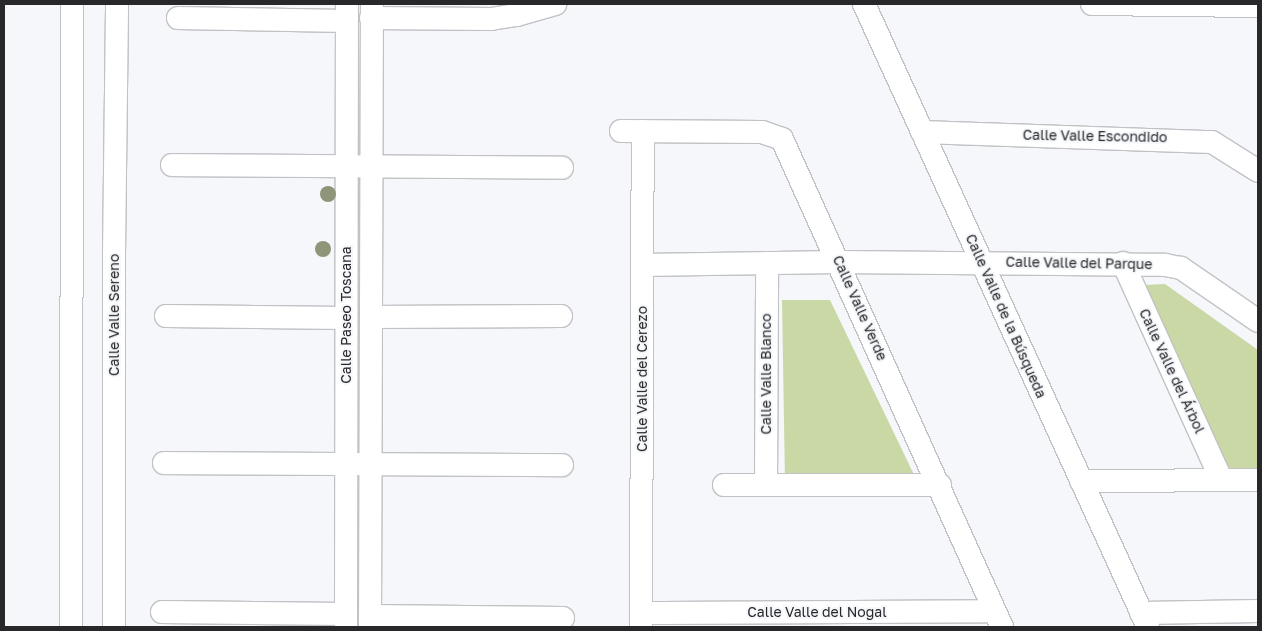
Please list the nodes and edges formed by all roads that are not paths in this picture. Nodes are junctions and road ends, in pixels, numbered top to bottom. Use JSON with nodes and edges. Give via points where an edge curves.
{"nodes":[{"id":1,"x":72,"y":4,"type":"edge"},
{"id":2,"x":117,"y":4,"type":"edge"},
{"id":3,"x":555,"y":4,"type":"edge"},
{"id":4,"x":864,"y":4,"type":"edge"},
{"id":5,"x":1092,"y":4,"type":"edge"},
{"id":6,"x":1258,"y":6,"type":"edge"},
{"id":7,"x":371,"y":11,"type":"edge"},
{"id":8,"x":347,"y":12,"type":"edge"},
{"id":9,"x":178,"y":18,"type":"dead end"},
{"id":10,"x":632,"y":131,"type":"joint"},
{"id":11,"x":922,"y":132,"type":"junction"},
{"id":12,"x":172,"y":165,"type":"dead end"},
{"id":13,"x":346,"y":167,"type":"junction"},
{"id":14,"x":371,"y":167,"type":"junction"},
{"id":15,"x":562,"y":168,"type":"dead end"},
{"id":16,"x":1258,"y":170,"type":"edge"},
{"id":17,"x":839,"y":262,"type":"junction"},
{"id":18,"x":981,"y":262,"type":"junction"},
{"id":19,"x":767,"y":263,"type":"junction"},
{"id":20,"x":1122,"y":263,"type":"junction"},
{"id":21,"x":642,"y":265,"type":"junction"},
{"id":22,"x":166,"y":316,"type":"dead end"},
{"id":23,"x":561,"y":316,"type":"dead end"},
{"id":24,"x":371,"y":317,"type":"junction"},
{"id":25,"x":346,"y":318,"type":"junction"},
{"id":26,"x":1258,"y":321,"type":"edge"},
{"id":27,"x":164,"y":463,"type":"dead end"},
{"id":28,"x":346,"y":464,"type":"junction"},
{"id":29,"x":370,"y":464,"type":"junction"},
{"id":30,"x":562,"y":465,"type":"dead end"},
{"id":31,"x":1221,"y":479,"type":"junction"},
{"id":32,"x":1258,"y":480,"type":"edge"},
{"id":33,"x":1081,"y":481,"type":"junction"},
{"id":34,"x":724,"y":484,"type":"dead end"},
{"id":35,"x":766,"y":484,"type":"junction"},
{"id":36,"x":940,"y":485,"type":"junction"},
{"id":37,"x":1258,"y":611,"type":"edge"},
{"id":38,"x":162,"y":612,"type":"dead end"},
{"id":39,"x":563,"y":618,"type":"dead end"},
{"id":40,"x":998,"y":619,"type":"edge"},
{"id":41,"x":346,"y":620,"type":"edge"},
{"id":42,"x":641,"y":620,"type":"edge"},
{"id":43,"x":1144,"y":620,"type":"edge"},
{"id":44,"x":370,"y":621,"type":"edge"},
{"id":45,"x":71,"y":627,"type":"edge"},
{"id":46,"x":114,"y":627,"type":"edge"}],
"edges":[{"from":1,"to":45,"type":"street"},
{"from":2,"to":46,"type":"street","name":"Calle Valle Sereno"},
{"from":3,"to":7,"type":"street","via":[[491,19]]},
{"from":4,"to":11,"type":"street","name":"Calle Valle de la Búsqueda"},
{"from":5,"to":6,"type":"street"},
{"from":7,"to":14,"type":"street","name":"Calle Paseo Toscana"},
{"from":8,"to":9,"type":"street"},
{"from":8,"to":13,"type":"street","name":"Calle Paseo Toscana"},
{"from":10,"to":17,"type":"street","name":"Calle Valle Verde","via":[[762,132],[782,138]]},
{"from":10,"to":21,"type":"street","name":"Calle Valle del Cerezo"},
{"from":11,"to":16,"type":"street","name":"Calle Valle Escondido","via":[[1212,142]]},
{"from":11,"to":18,"type":"street","name":"Calle Valle de la Búsqueda"},
{"from":12,"to":13,"type":"street"},
{"from":13,"to":14,"type":"street"},
{"from":13,"to":25,"type":"street","name":"Calle Paseo Toscana"},
{"from":14,"to":15,"type":"street"},
{"from":14,"to":24,"type":"street","name":"Calle Paseo Toscana"},
{"from":17,"to":18,"type":"street","name":"Calle Valle del Parque"},
{"from":17,"to":19,"type":"street","name":"Calle Valle del Parque"},
{"from":17,"to":36,"type":"street","name":"Calle Valle Verde"},
{"from":18,"to":20,"type":"street","name":"Calle Valle del Parque"},
{"from":18,"to":33,"type":"street","name":"Calle Valle de la Búsqueda"},
{"from":19,"to":21,"type":"street","name":"Calle Valle del Parque"},
{"from":19,"to":35,"type":"street","name":"Calle Valle Blanco"},
{"from":20,"to":26,"type":"street","name":"Calle Valle del Parque","via":[[1181,268]]},
{"from":20,"to":31,"type":"street","name":"Calle Valle del Árbol"},
{"from":21,"to":42,"type":"street","name":"Calle Valle del Cerezo"},
{"from":22,"to":25,"type":"street"},
{"from":23,"to":24,"type":"street"},
{"from":24,"to":29,"type":"street","name":"Calle Paseo Toscana"},
{"from":25,"to":28,"type":"street","name":"Calle Paseo Toscana"},
{"from":27,"to":28,"type":"street"},
{"from":28,"to":29,"type":"street"},
{"from":28,"to":41,"type":"street","name":"Calle Paseo Toscana"},
{"from":29,"to":30,"type":"street"},
{"from":29,"to":44,"type":"street","name":"Calle Paseo Toscana"},
{"from":31,"to":32,"type":"street"},
{"from":31,"to":33,"type":"street"},
{"from":33,"to":43,"type":"street","name":"Calle Valle de la Búsqueda"},
{"from":34,"to":35,"type":"street"},
{"from":35,"to":36,"type":"street"},
{"from":36,"to":40,"type":"street","name":"Calle Valle Verde"},
{"from":37,"to":43,"type":"street"},
{"from":38,"to":41,"type":"street"},
{"from":39,"to":44,"type":"street"},
{"from":40,"to":42,"type":"street","name":"Calle Valle del Nogal"}]}
